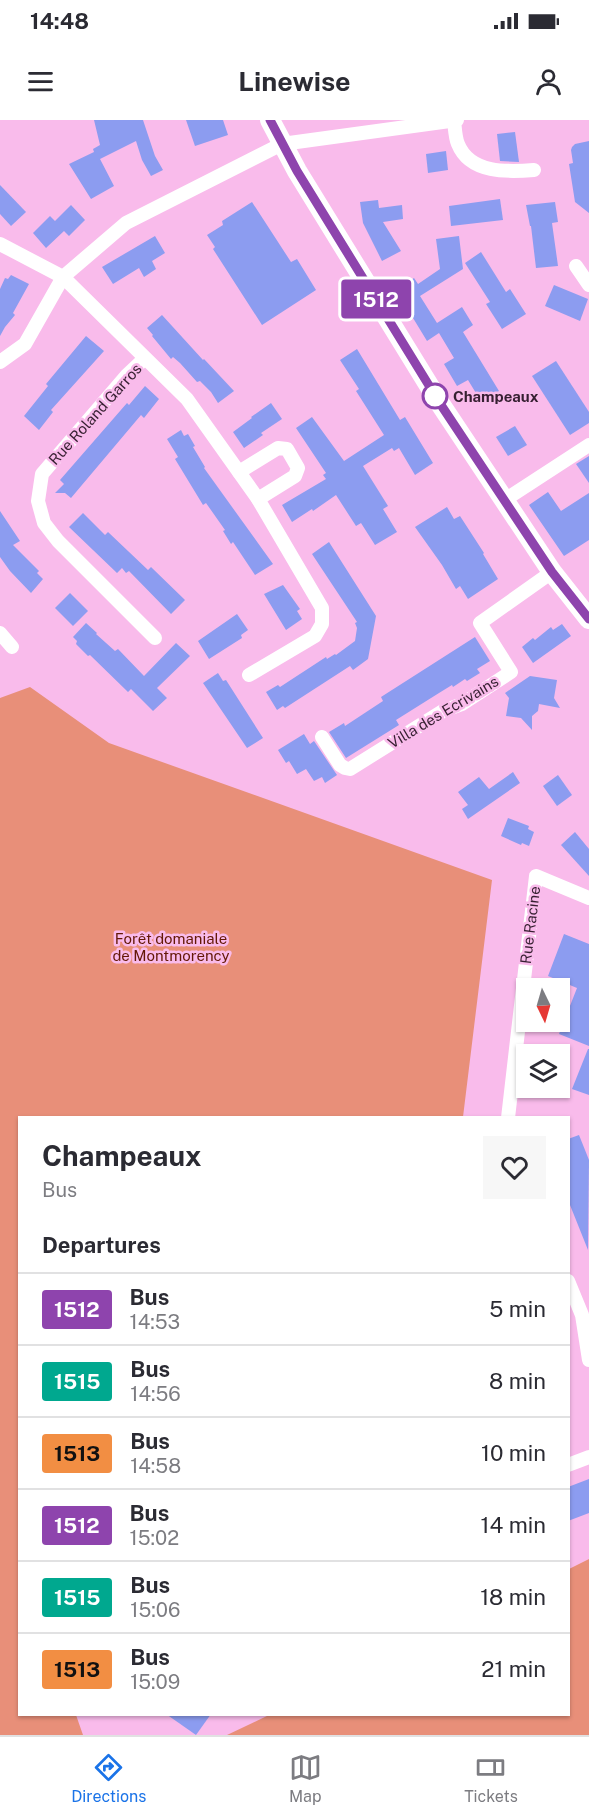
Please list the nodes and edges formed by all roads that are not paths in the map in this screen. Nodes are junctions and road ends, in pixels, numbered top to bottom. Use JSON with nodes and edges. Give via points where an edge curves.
{"nodes":[{"id":1,"x":270,"y":120,"type":"edge"},
{"id":2,"x":455,"y":120,"type":"edge"},
{"id":3,"x":282,"y":144,"type":"junction"},
{"id":4,"x":534,"y":170,"type":"dead end"},
{"id":5,"x":0,"y":244,"type":"edge"},
{"id":6,"x":576,"y":266,"type":"dead end"},
{"id":7,"x":63,"y":277,"type":"junction"},
{"id":8,"x":589,"y":285,"type":"edge"},
{"id":9,"x":144,"y":359,"type":"junction"},
{"id":10,"x":0,"y":362,"type":"edge"},
{"id":11,"x":589,"y":445,"type":"edge"},
{"id":12,"x":239,"y":472,"type":"junction"},
{"id":13,"x":258,"y":499,"type":"junction"},
{"id":14,"x":503,"y":501,"type":"junction"},
{"id":15,"x":552,"y":572,"type":"junction"},
{"id":16,"x":589,"y":619,"type":"edge"},
{"id":17,"x":0,"y":633,"type":"edge"},
{"id":18,"x":155,"y":638,"type":"dead end"},
{"id":19,"x":12,"y":647,"type":"dead end"},
{"id":20,"x":249,"y":675,"type":"dead end"},
{"id":21,"x":322,"y":737,"type":"dead end"},
{"id":22,"x":589,"y":897,"type":"edge"},
{"id":23,"x":508,"y":1116,"type":"edge"},
{"id":24,"x":570,"y":1286,"type":"edge"},
{"id":25,"x":589,"y":1360,"type":"edge"},
{"id":26,"x":589,"y":1457,"type":"edge"},
{"id":27,"x":570,"y":1464,"type":"edge"}],
"edges":[{"from":1,"to":3,"type":"main road"},
{"from":2,"to":3,"type":"street"},
{"from":2,"to":4,"type":"street","via":[[457,143],[466,158],[504,172]]},
{"from":3,"to":7,"type":"street","via":[[126,223]]},
{"from":3,"to":14,"type":"main road"},
{"from":5,"to":7,"type":"street"},
{"from":6,"to":8,"type":"street"},
{"from":7,"to":9,"type":"street"},
{"from":7,"to":10,"type":"street","via":[[25,344]]},
{"from":9,"to":12,"type":"street","via":[[187,399]]},
{"from":9,"to":18,"type":"street","name":"Rue Roland Garros","via":[[42,474],[38,501],[44,523],[58,541]]},
{"from":11,"to":14,"type":"street"},
{"from":12,"to":13,"type":"street"},
{"from":12,"to":13,"type":"street","via":[[278,447],[287,449],[298,468],[295,476]]},
{"from":13,"to":20,"type":"street","via":[[322,608],[322,624],[315,636]]},
{"from":14,"to":15,"type":"main road"},
{"from":15,"to":16,"type":"main road"},
{"from":15,"to":21,"type":"street","name":"Villa des Ecrivains","via":[[480,623],[511,672],[350,769],[340,765]]},
{"from":17,"to":19,"type":"street"},
{"from":22,"to":23,"type":"street","name":"Rue Racine","via":[[536,876]]},
{"from":24,"to":25,"type":"street","via":[[582,1315]]},
{"from":26,"to":27,"type":"street"}]}
